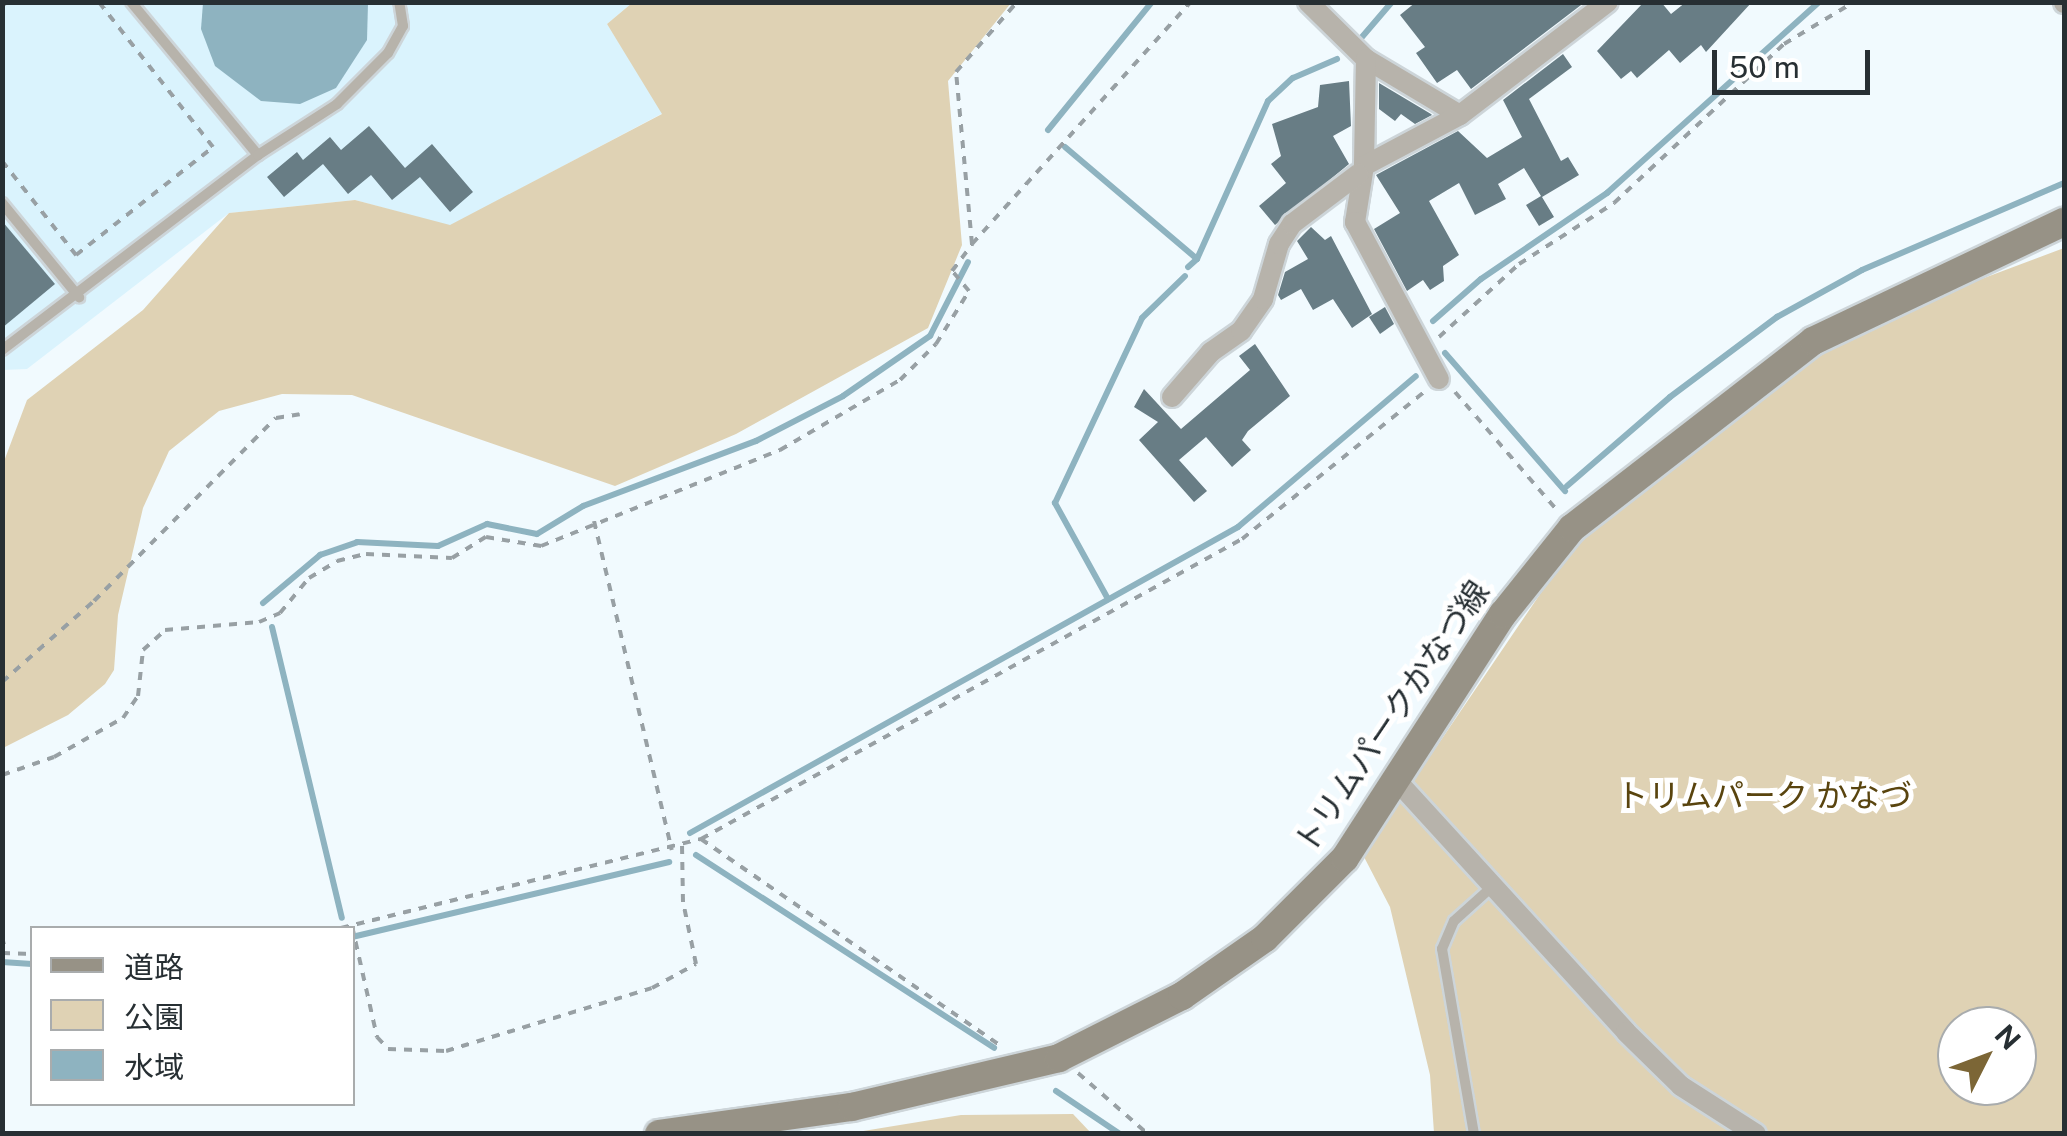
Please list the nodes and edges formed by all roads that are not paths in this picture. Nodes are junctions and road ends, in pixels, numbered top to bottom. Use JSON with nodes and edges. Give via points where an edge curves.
{"nodes":[{"id":1,"x":132,"y":2,"type":"edge"},
{"id":2,"x":399,"y":2,"type":"edge"},
{"id":3,"x":1308,"y":2,"type":"edge"},
{"id":4,"x":1608,"y":2,"type":"edge"},
{"id":5,"x":1366,"y":58,"type":"junction"},
{"id":6,"x":1460,"y":115,"type":"junction"},
{"id":7,"x":258,"y":155,"type":"junction"},
{"id":8,"x":1361,"y":170,"type":"junction"},
{"id":9,"x":2,"y":203,"type":"edge"},
{"id":10,"x":2064,"y":222,"type":"edge"},
{"id":11,"x":79,"y":296,"type":"junction"},
{"id":12,"x":2,"y":350,"type":"edge"},
{"id":13,"x":1445,"y":384,"type":"road end"},
{"id":14,"x":1172,"y":397,"type":"dead end"},
{"id":15,"x":1398,"y":782,"type":"junction"},
{"id":16,"x":1494,"y":884,"type":"junction"},
{"id":17,"x":660,"y":1134,"type":"edge"},
{"id":18,"x":1474,"y":1134,"type":"edge"},
{"id":19,"x":1756,"y":1134,"type":"edge"}],
"edges":[{"from":1,"to":7,"type":"lane"},
{"from":2,"to":7,"type":"lane","via":[[404,26],[388,53],[337,104]]},
{"from":3,"to":5,"type":"street"},
{"from":4,"to":6,"type":"street"},
{"from":5,"to":6,"type":"street"},
{"from":5,"to":8,"type":"street"},
{"from":6,"to":8,"type":"street"},
{"from":7,"to":11,"type":"lane"},
{"from":8,"to":13,"type":"street","via":[[1355,222],[1362,243]]},
{"from":8,"to":14,"type":"street","via":[[1292,224],[1263,298],[1242,330],[1211,352]]},
{"from":9,"to":11,"type":"lane"},
{"from":10,"to":15,"type":"main road","name":"トリムパークかなづ線","via":[[1813,341],[1572,528],[1503,614]]},
{"from":11,"to":12,"type":"lane"},
{"from":15,"to":16,"type":"street"},
{"from":15,"to":17,"type":"main road","name":"トリムパークかなづ線","via":[[1345,858],[1265,938],[1182,996],[1059,1058],[852,1107]]},
{"from":16,"to":18,"type":"lane","via":[[1454,921],[1442,949]]},
{"from":16,"to":19,"type":"street","via":[[1681,1086]]}]}
